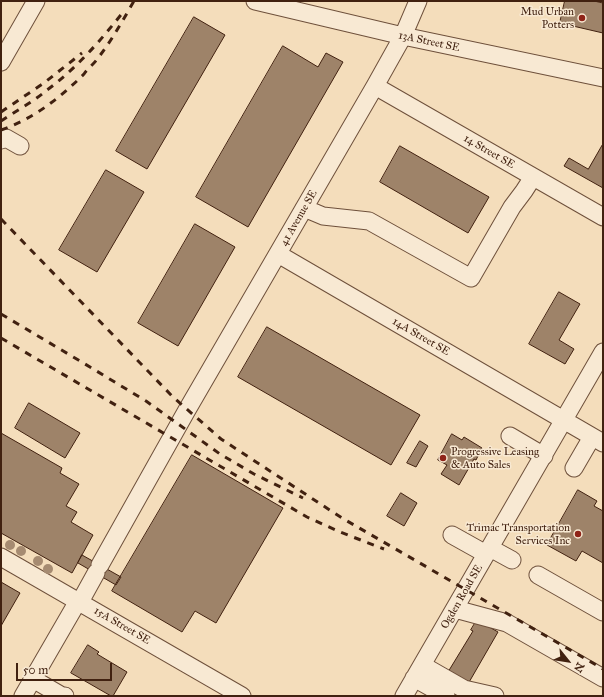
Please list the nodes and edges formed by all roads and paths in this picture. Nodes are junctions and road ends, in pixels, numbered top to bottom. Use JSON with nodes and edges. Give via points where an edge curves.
{"nodes":[{"id":1,"x":36,"y":1,"type":"edge"},
{"id":2,"x":255,"y":1,"type":"edge"},
{"id":3,"x":418,"y":1,"type":"edge"},
{"id":4,"x":403,"y":36,"type":"junction"},
{"id":5,"x":1,"y":62,"type":"edge"},
{"id":6,"x":603,"y":78,"type":"edge"},
{"id":7,"x":376,"y":86,"type":"junction"},
{"id":8,"x":1,"y":140,"type":"edge"},
{"id":9,"x":20,"y":146,"type":"dead end"},
{"id":10,"x":533,"y":177,"type":"junction"},
{"id":11,"x":304,"y":208,"type":"junction"},
{"id":12,"x":603,"y":217,"type":"edge"},
{"id":13,"x":278,"y":254,"type":"junction"},
{"id":14,"x":603,"y":352,"type":"edge"},
{"id":15,"x":564,"y":420,"type":"junction"},
{"id":16,"x":510,"y":436,"type":"dead end"},
{"id":17,"x":598,"y":440,"type":"edge"},
{"id":18,"x":544,"y":456,"type":"junction"},
{"id":19,"x":574,"y":468,"type":"dead end"},
{"id":20,"x":452,"y":535,"type":"dead end"},
{"id":21,"x":488,"y":551,"type":"junction"},
{"id":22,"x":1,"y":557,"type":"edge"},
{"id":23,"x":512,"y":560,"type":"dead end"},
{"id":24,"x":538,"y":575,"type":"dead end"},
{"id":25,"x":79,"y":602,"type":"junction"},
{"id":26,"x":455,"y":609,"type":"junction"},
{"id":27,"x":603,"y":612,"type":"edge"},
{"id":28,"x":418,"y":672,"type":"junction"},
{"id":29,"x":603,"y":678,"type":"edge"},
{"id":30,"x":30,"y":690,"type":"edge"},
{"id":31,"x":65,"y":696,"type":"edge"},
{"id":32,"x":242,"y":696,"type":"edge"},
{"id":33,"x":404,"y":696,"type":"edge"},
{"id":34,"x":446,"y":696,"type":"edge"},
{"id":35,"x":495,"y":696,"type":"edge"}],
"edges":[{"from":1,"to":5,"type":"street"},
{"from":2,"to":4,"type":"street","name":"13A Street SE"},
{"from":3,"to":4,"type":"street","name":"41 Avenue SE"},
{"from":4,"to":6,"type":"street","name":"13A Street SE"},
{"from":4,"to":7,"type":"street","name":"41 Avenue SE"},
{"from":7,"to":10,"type":"street","name":"14 Street SE"},
{"from":7,"to":11,"type":"street","name":"41 Avenue SE"},
{"from":8,"to":9,"type":"street","via":[[6,138]]},
{"from":10,"to":11,"type":"street","via":[[512,207],[471,278],[369,221],[323,216]]},
{"from":10,"to":12,"type":"street","name":"14 Street SE"},
{"from":11,"to":13,"type":"street","name":"41 Avenue SE"},
{"from":13,"to":15,"type":"street","name":"14A Street SE"},
{"from":13,"to":25,"type":"street","name":"41 Avenue SE"},
{"from":14,"to":15,"type":"street","name":"Ogden Road SE"},
{"from":15,"to":17,"type":"street","name":"14A Street SE"},
{"from":15,"to":18,"type":"street","name":"Ogden Road SE"},
{"from":16,"to":18,"type":"street"},
{"from":17,"to":19,"type":"street"},
{"from":18,"to":21,"type":"street","name":"Ogden Road SE"},
{"from":20,"to":21,"type":"street"},
{"from":21,"to":23,"type":"street"},
{"from":21,"to":26,"type":"street","name":"Ogden Road SE"},
{"from":22,"to":25,"type":"street","name":"15A Street SE"},
{"from":24,"to":27,"type":"street"},
{"from":25,"to":30,"type":"street"},
{"from":25,"to":32,"type":"street","name":"15A Street SE"},
{"from":26,"to":28,"type":"street","name":"Ogden Road SE"},
{"from":26,"to":29,"type":"street","via":[[507,623]]},
{"from":28,"to":33,"type":"street","name":"Ogden Road SE"},
{"from":28,"to":34,"type":"street"},
{"from":28,"to":35,"type":"street","via":[[464,689]]},
{"from":30,"to":31,"type":"street"}]}
